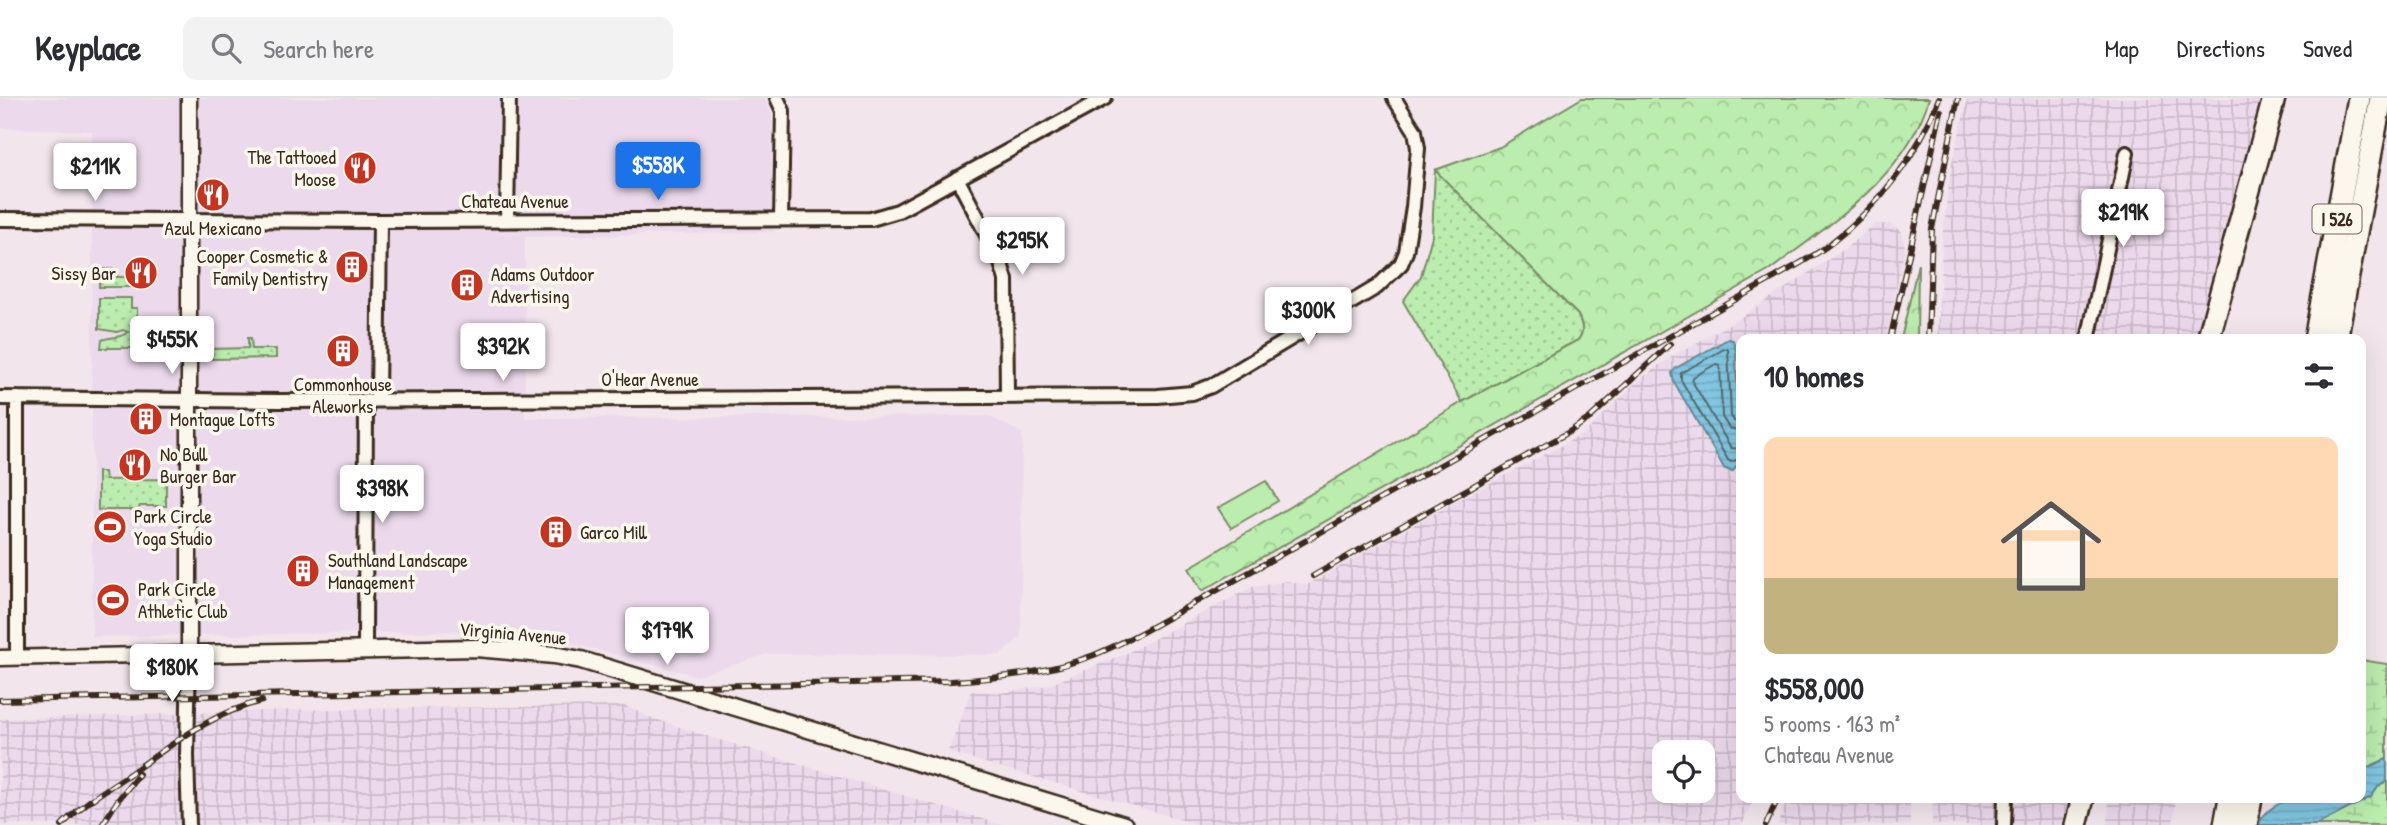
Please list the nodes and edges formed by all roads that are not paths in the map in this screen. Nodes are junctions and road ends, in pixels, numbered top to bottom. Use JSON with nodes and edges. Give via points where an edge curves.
{"nodes":[{"id":1,"x":189,"y":98,"type":"edge"},
{"id":2,"x":509,"y":98,"type":"edge"},
{"id":3,"x":777,"y":98,"type":"edge"},
{"id":4,"x":1105,"y":98,"type":"edge"},
{"id":5,"x":2274,"y":98,"type":"edge"},
{"id":6,"x":2359,"y":98,"type":"edge"},
{"id":7,"x":2381,"y":98,"type":"edge"},
{"id":8,"x":1398,"y":99,"type":"edge"},
{"id":9,"x":784,"y":105,"type":"edge"},
{"id":10,"x":2127,"y":153,"type":"dead end"},
{"id":11,"x":957,"y":178,"type":"junction"},
{"id":12,"x":0,"y":219,"type":"edge"},
{"id":13,"x":781,"y":219,"type":"junction"},
{"id":14,"x":189,"y":220,"type":"junction"},
{"id":15,"x":507,"y":220,"type":"junction"},
{"id":16,"x":380,"y":221,"type":"junction"},
{"id":17,"x":2089,"y":334,"type":"edge"},
{"id":18,"x":2210,"y":334,"type":"edge"},
{"id":19,"x":2316,"y":334,"type":"edge"},
{"id":20,"x":2337,"y":334,"type":"edge"},
{"id":21,"x":1007,"y":396,"type":"junction"},
{"id":22,"x":0,"y":398,"type":"edge"},
{"id":23,"x":17,"y":398,"type":"junction"},
{"id":24,"x":189,"y":400,"type":"junction"},
{"id":25,"x":372,"y":400,"type":"junction"},
{"id":26,"x":365,"y":650,"type":"junction"},
{"id":27,"x":189,"y":654,"type":"junction"},
{"id":28,"x":0,"y":658,"type":"edge"},
{"id":29,"x":17,"y":658,"type":"junction"},
{"id":30,"x":2005,"y":803,"type":"edge"},
{"id":31,"x":2082,"y":803,"type":"edge"},
{"id":32,"x":2229,"y":803,"type":"edge"},
{"id":33,"x":2250,"y":803,"type":"edge"},
{"id":34,"x":189,"y":825,"type":"edge"},
{"id":35,"x":1124,"y":825,"type":"edge"},
{"id":36,"x":2004,"y":825,"type":"edge"},
{"id":37,"x":2076,"y":825,"type":"edge"},
{"id":38,"x":2225,"y":825,"type":"edge"},
{"id":39,"x":2246,"y":825,"type":"edge"}],
"edges":[{"from":1,"to":14,"type":"street"},
{"from":2,"to":15,"type":"street"},
{"from":3,"to":9,"type":"street"},
{"from":4,"to":11,"type":"street","name":"Chateau Avenue"},
{"from":5,"to":18,"type":"highway"},
{"from":6,"to":19,"type":"highway","number":"I 526"},
{"from":7,"to":20,"type":"highway","number":"I 526"},
{"from":8,"to":21,"type":"street","name":"O'Hear Avenue","via":[[1415,131],[1418,149],[1414,201],[1401,264],[1377,287],[1192,393]]},
{"from":9,"to":13,"type":"street"},
{"from":10,"to":17,"type":"street"},
{"from":11,"to":13,"type":"street","name":"Chateau Avenue","via":[[898,211],[871,219]]},
{"from":11,"to":21,"type":"street","via":[[1000,260],[1006,281]]},
{"from":12,"to":14,"type":"street","name":"Chateau Avenue"},
{"from":13,"to":15,"type":"street","name":"Chateau Avenue"},
{"from":14,"to":16,"type":"street","name":"Chateau Avenue"},
{"from":14,"to":24,"type":"street"},
{"from":15,"to":16,"type":"street","name":"Chateau Avenue"},
{"from":16,"to":25,"type":"street"},
{"from":21,"to":25,"type":"street","name":"O'Hear Avenue"},
{"from":22,"to":23,"type":"street","name":"O'Hear Avenue"},
{"from":23,"to":24,"type":"street","name":"O'Hear Avenue"},
{"from":23,"to":29,"type":"street"},
{"from":24,"to":25,"type":"street","name":"O'Hear Avenue"},
{"from":24,"to":27,"type":"street"},
{"from":25,"to":26,"type":"street"},
{"from":26,"to":27,"type":"main road","name":"Virginia Avenue"},
{"from":26,"to":35,"type":"main road","name":"Virginia Avenue","via":[[476,648],[581,660]]},
{"from":27,"to":29,"type":"street","name":"Virginia Avenue"},
{"from":27,"to":34,"type":"street"},
{"from":28,"to":29,"type":"street","name":"Virginia Avenue"},
{"from":30,"to":36,"type":"street"},
{"from":31,"to":37,"type":"highway"},
{"from":32,"to":38,"type":"highway"},
{"from":33,"to":39,"type":"highway"}]}
